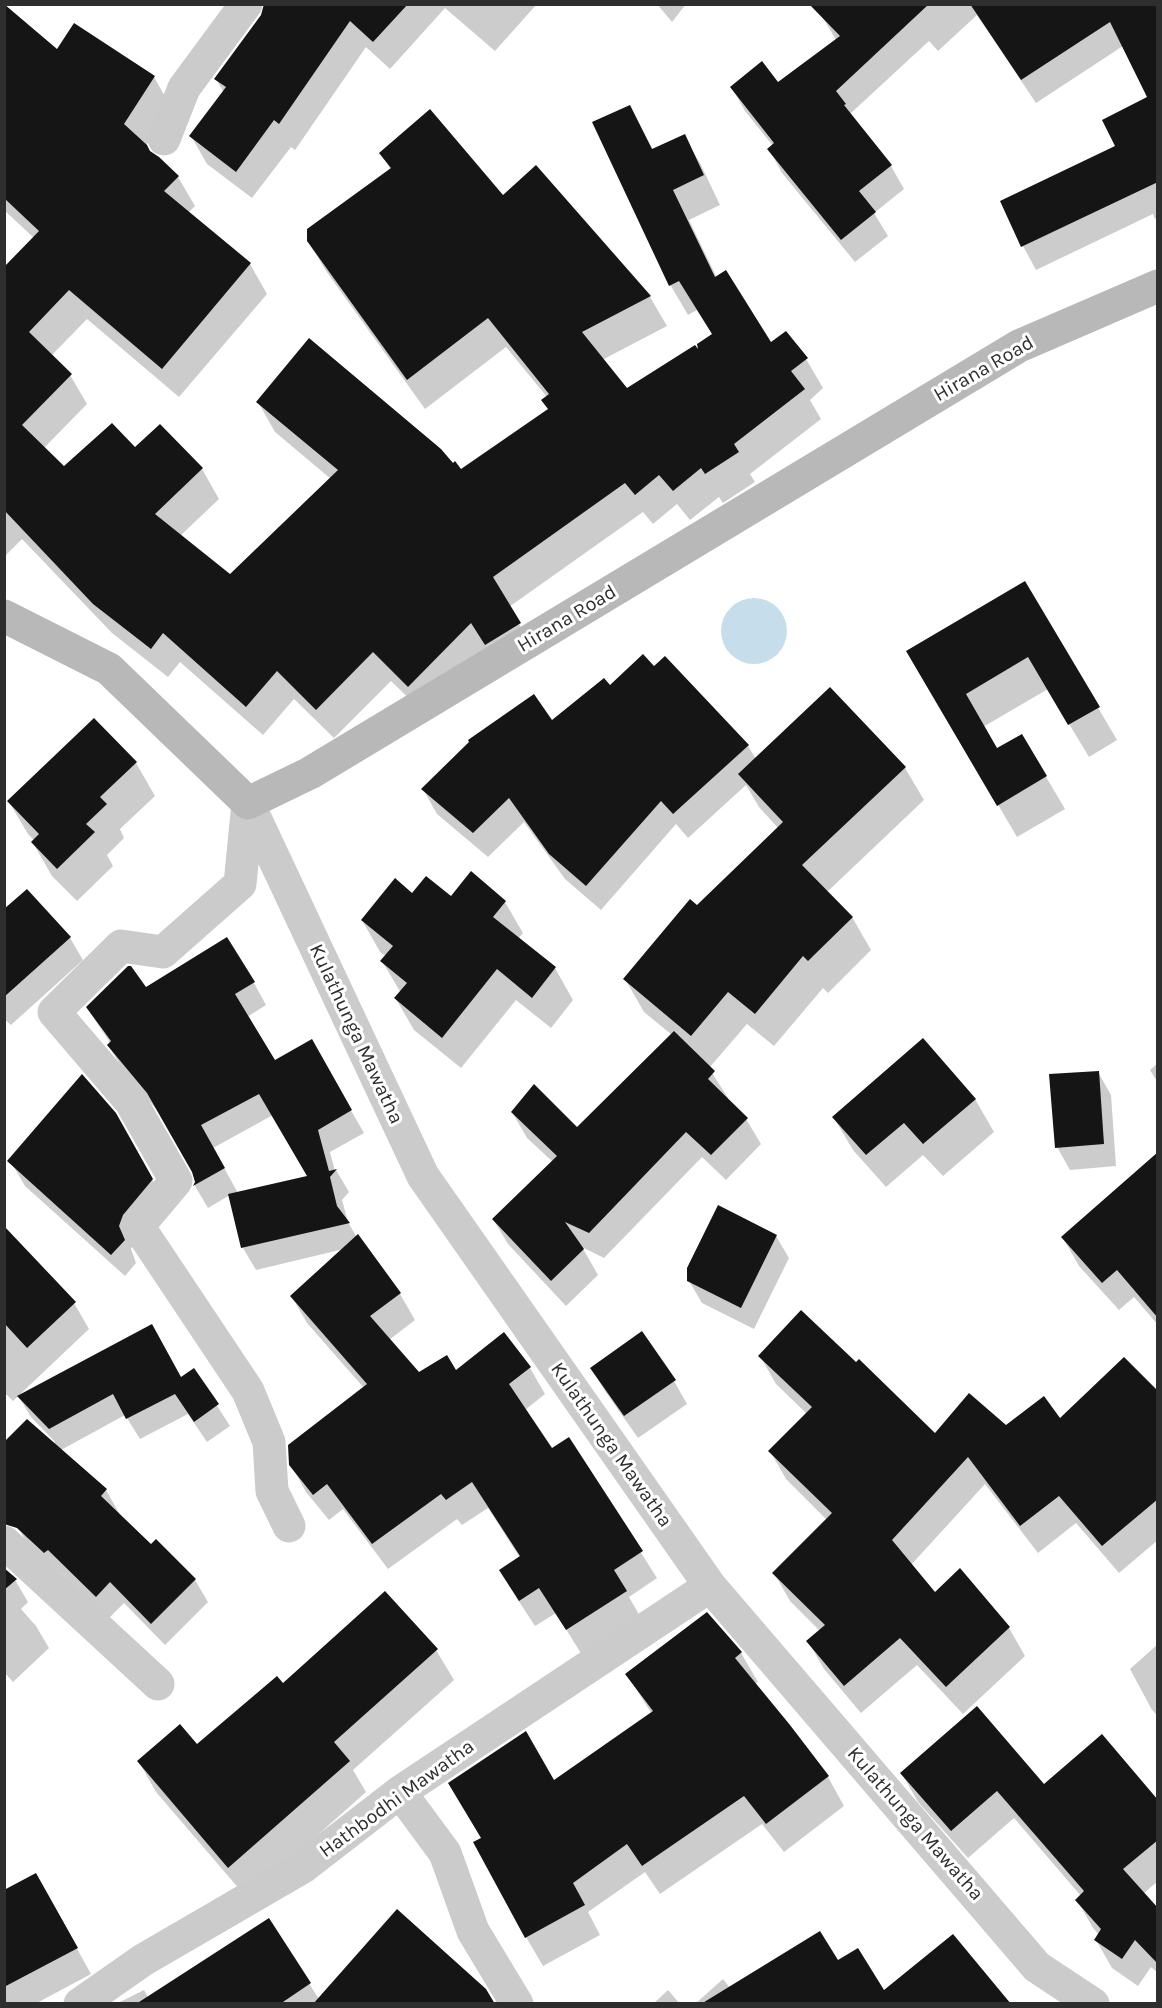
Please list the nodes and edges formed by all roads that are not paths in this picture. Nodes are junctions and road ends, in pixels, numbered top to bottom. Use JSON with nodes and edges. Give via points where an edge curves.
{"nodes":[{"id":1,"x":246,"y":4,"type":"edge"},
{"id":2,"x":164,"y":139,"type":"dead end"},
{"id":3,"x":1158,"y":286,"type":"edge"},
{"id":4,"x":4,"y":616,"type":"edge"},
{"id":5,"x":248,"y":803,"type":"junction"},
{"id":6,"x":289,"y":1526,"type":"dead end"},
{"id":7,"x":4,"y":1542,"type":"edge"},
{"id":8,"x":710,"y":1586,"type":"junction"},
{"id":9,"x":158,"y":1684,"type":"dead end"},
{"id":10,"x":400,"y":1792,"type":"junction"},
{"id":11,"x":80,"y":2004,"type":"edge"},
{"id":12,"x":517,"y":2004,"type":"edge"},
{"id":13,"x":1093,"y":2004,"type":"edge"}],
"edges":[{"from":1,"to":2,"type":"street","via":[[184,88]]},
{"from":3,"to":5,"type":"street","name":"Hirana Road","via":[[1019,346],[310,773]]},
{"from":4,"to":5,"type":"street","via":[[109,669]]},
{"from":5,"to":6,"type":"street","via":[[240,884],[163,952],[121,946],[54,1012],[131,1102],[176,1181],[138,1226],[248,1391],[269,1442],[272,1491]]},
{"from":5,"to":8,"type":"street","name":"Kulathunga Mawatha","via":[[423,1176]]},
{"from":7,"to":9,"type":"street"},
{"from":8,"to":10,"type":"street","name":"Hathbodhi Mawatha"},
{"from":8,"to":13,"type":"street","name":"Kulathunga Mawatha","via":[[1037,1967]]},
{"from":10,"to":11,"type":"street","name":"Hathbodhi Mawatha","via":[[303,1867],[143,1960]]},
{"from":10,"to":12,"type":"street","via":[[445,1853],[473,1931]]}]}
